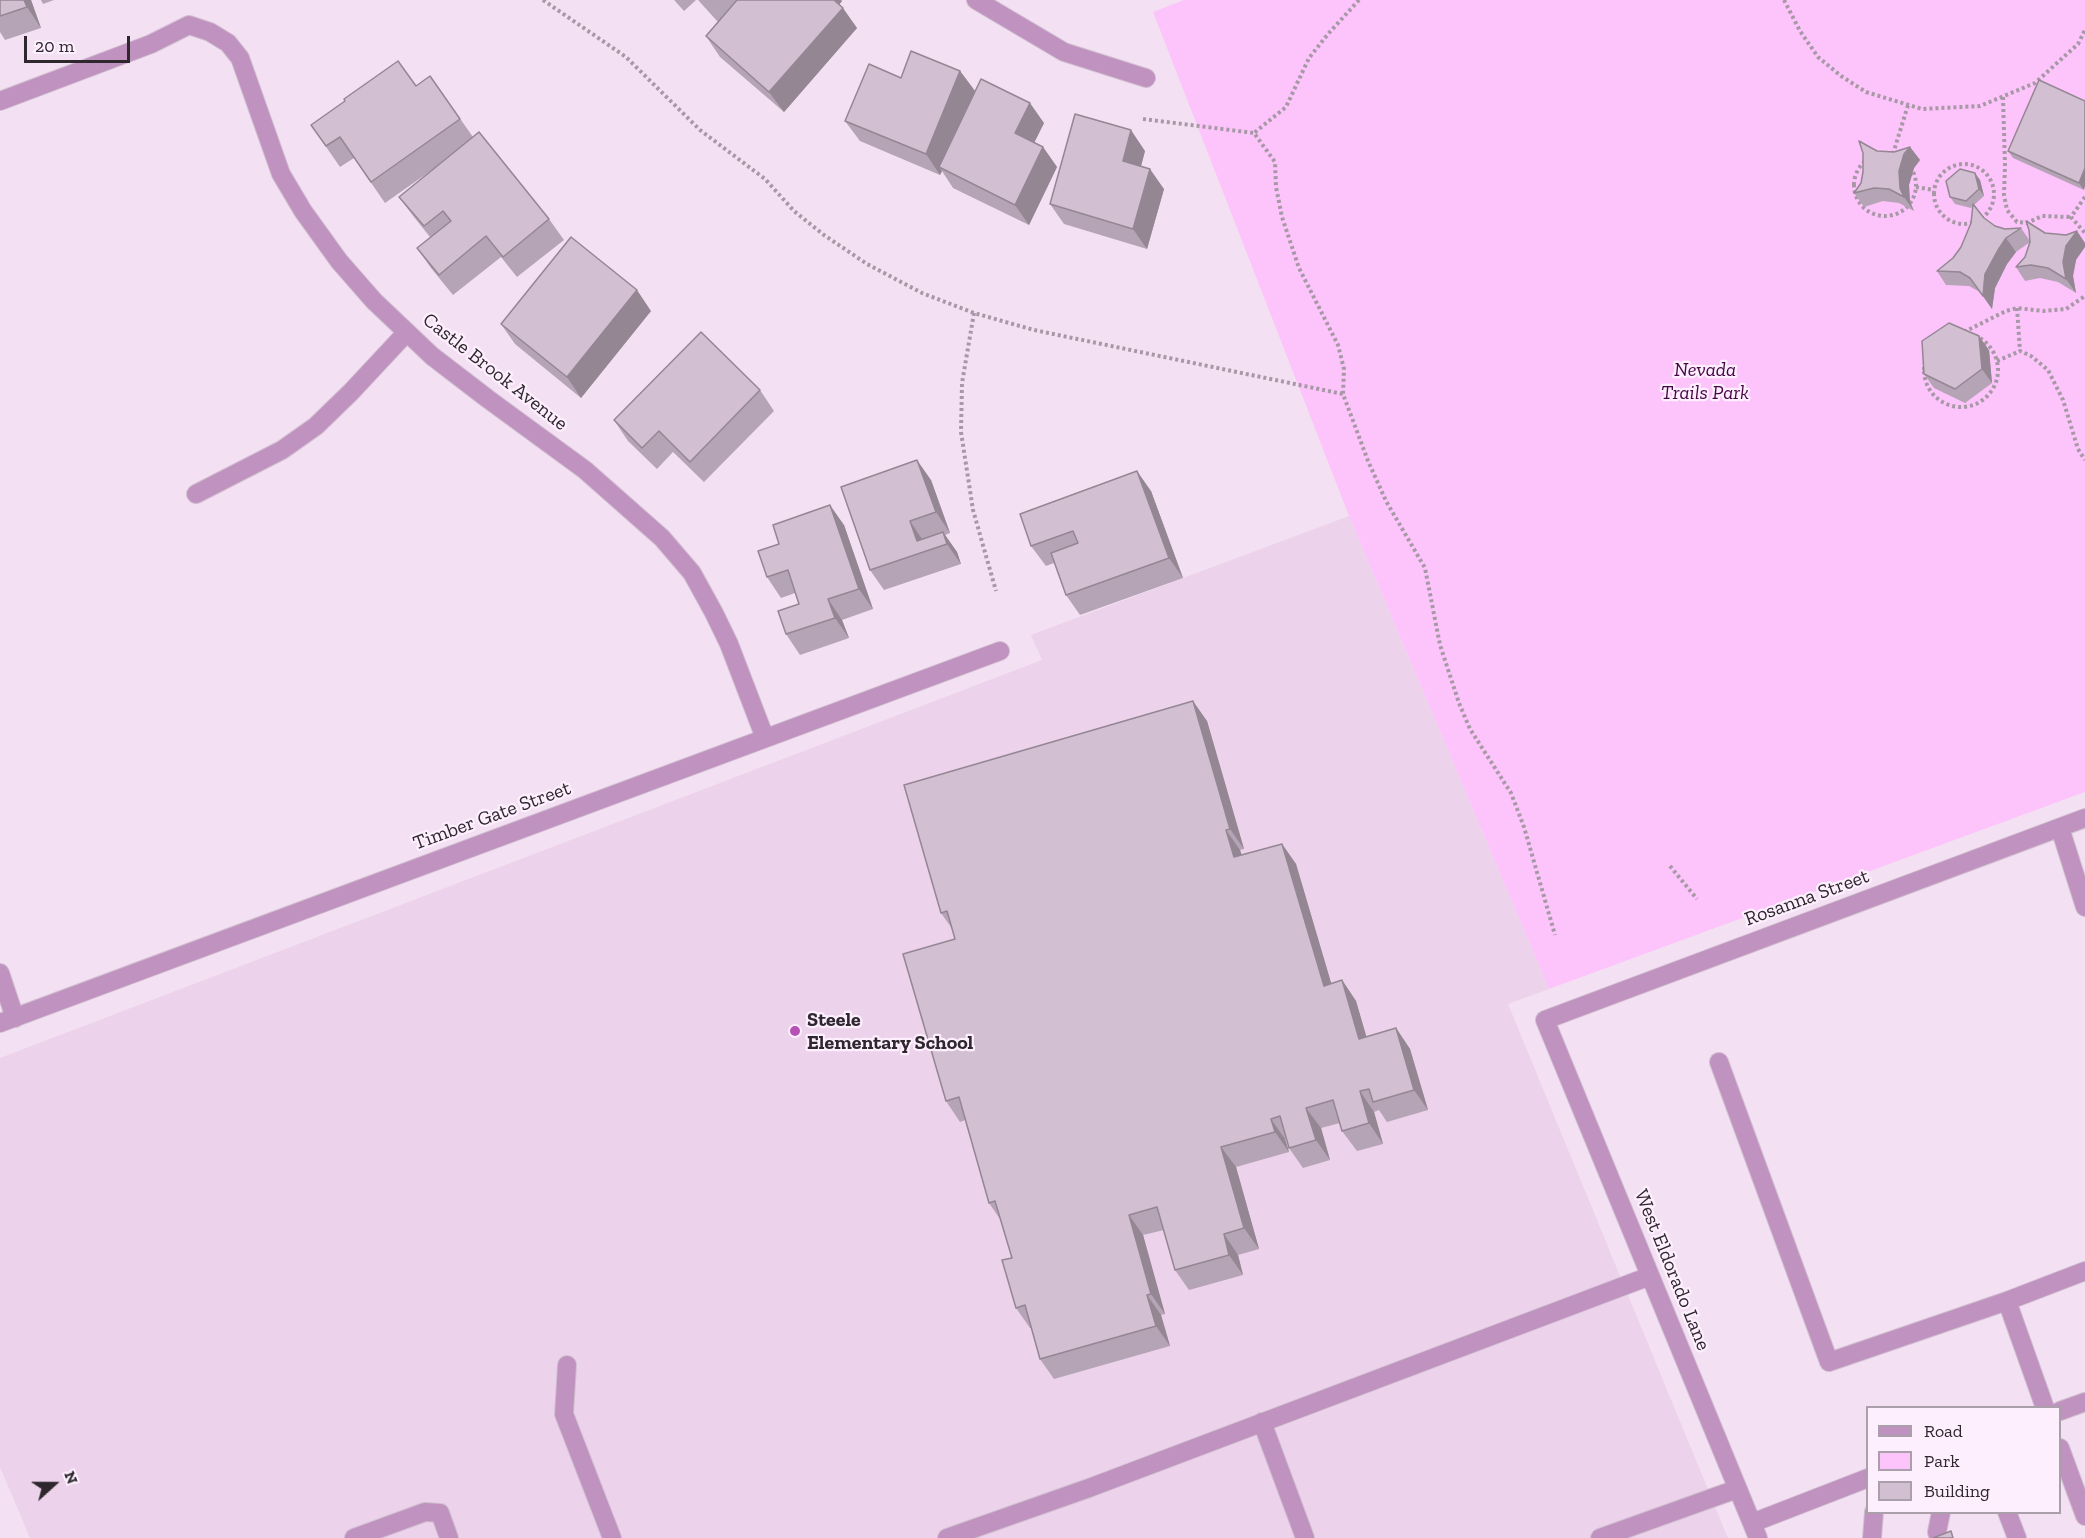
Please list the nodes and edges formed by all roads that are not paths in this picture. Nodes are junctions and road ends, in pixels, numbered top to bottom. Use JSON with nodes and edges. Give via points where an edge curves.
{"nodes":[{"id":1,"x":976,"y":0,"type":"edge"},
{"id":2,"x":1146,"y":78,"type":"dead end"},
{"id":3,"x":0,"y":101,"type":"edge"},
{"id":4,"x":407,"y":332,"type":"junction"},
{"id":5,"x":196,"y":494,"type":"dead end"},
{"id":6,"x":1000,"y":651,"type":"dead end"},
{"id":7,"x":765,"y":738,"type":"junction"},
{"id":8,"x":2085,"y":818,"type":"edge"},
{"id":9,"x":2060,"y":828,"type":"junction"},
{"id":10,"x":2085,"y":907,"type":"edge"},
{"id":11,"x":0,"y":973,"type":"edge"},
{"id":12,"x":1545,"y":1020,"type":"joint"},
{"id":13,"x":7,"y":1021,"type":"edge"},
{"id":14,"x":1719,"y":1062,"type":"dead end"},
{"id":15,"x":2085,"y":1271,"type":"edge"},
{"id":16,"x":1650,"y":1276,"type":"junction"},
{"id":17,"x":2007,"y":1301,"type":"junction"},
{"id":18,"x":567,"y":1365,"type":"dead end"},
{"id":19,"x":2085,"y":1402,"type":"edge"},
{"id":20,"x":2045,"y":1406,"type":"edge"},
{"id":21,"x":2061,"y":1411,"type":"edge"},
{"id":22,"x":1262,"y":1422,"type":"junction"},
{"id":23,"x":2061,"y":1451,"type":"edge"},
{"id":24,"x":1866,"y":1479,"type":"edge"},
{"id":25,"x":1737,"y":1489,"type":"junction"},
{"id":26,"x":1874,"y":1514,"type":"edge"},
{"id":27,"x":1941,"y":1514,"type":"edge"},
{"id":28,"x":2008,"y":1514,"type":"edge"},
{"id":29,"x":2085,"y":1516,"type":"edge"},
{"id":30,"x":1755,"y":1531,"type":"edge"},
{"id":31,"x":354,"y":1538,"type":"edge"},
{"id":32,"x":449,"y":1538,"type":"edge"},
{"id":33,"x":612,"y":1538,"type":"edge"},
{"id":34,"x":947,"y":1538,"type":"edge"},
{"id":35,"x":1305,"y":1538,"type":"edge"},
{"id":36,"x":1600,"y":1538,"type":"edge"},
{"id":37,"x":1872,"y":1538,"type":"edge"},
{"id":38,"x":1939,"y":1538,"type":"edge"},
{"id":39,"x":2017,"y":1538,"type":"edge"}],
"edges":[{"from":1,"to":2,"type":"street","via":[[1064,52]]},
{"from":3,"to":4,"type":"street","name":"Castle Brook Avenue","via":[[151,44],[189,25],[210,32],[228,43],[240,58],[281,174],[303,211],[374,302]]},
{"from":4,"to":5,"type":"street","via":[[316,426],[282,450]]},
{"from":4,"to":7,"type":"street","name":"Castle Brook Avenue","via":[[432,356],[585,470],[662,537],[692,573],[714,613]]},
{"from":6,"to":7,"type":"street","name":"Timber Gate Street"},
{"from":7,"to":13,"type":"street","name":"Timber Gate Street"},
{"from":8,"to":9,"type":"street","name":"Rosanna Street"},
{"from":9,"to":10,"type":"street"},
{"from":9,"to":12,"type":"street","name":"Rosanna Street"},
{"from":11,"to":13,"type":"street"},
{"from":12,"to":16,"type":"street","name":"West Eldorado Lane"},
{"from":14,"to":17,"type":"street","via":[[1829,1362]]},
{"from":15,"to":17,"type":"street"},
{"from":16,"to":22,"type":"street"},
{"from":16,"to":25,"type":"street","name":"West Eldorado Lane"},
{"from":17,"to":20,"type":"street"},
{"from":18,"to":33,"type":"street","via":[[564,1414]]},
{"from":19,"to":21,"type":"street"},
{"from":22,"to":34,"type":"street"},
{"from":22,"to":35,"type":"street"},
{"from":23,"to":29,"type":"street"},
{"from":24,"to":30,"type":"street"},
{"from":25,"to":30,"type":"street","name":"West Eldorado Lane"},
{"from":25,"to":36,"type":"street"},
{"from":26,"to":37,"type":"street"},
{"from":27,"to":38,"type":"street"},
{"from":28,"to":39,"type":"street"},
{"from":31,"to":32,"type":"street","via":[[425,1512],[440,1513]]}]}
